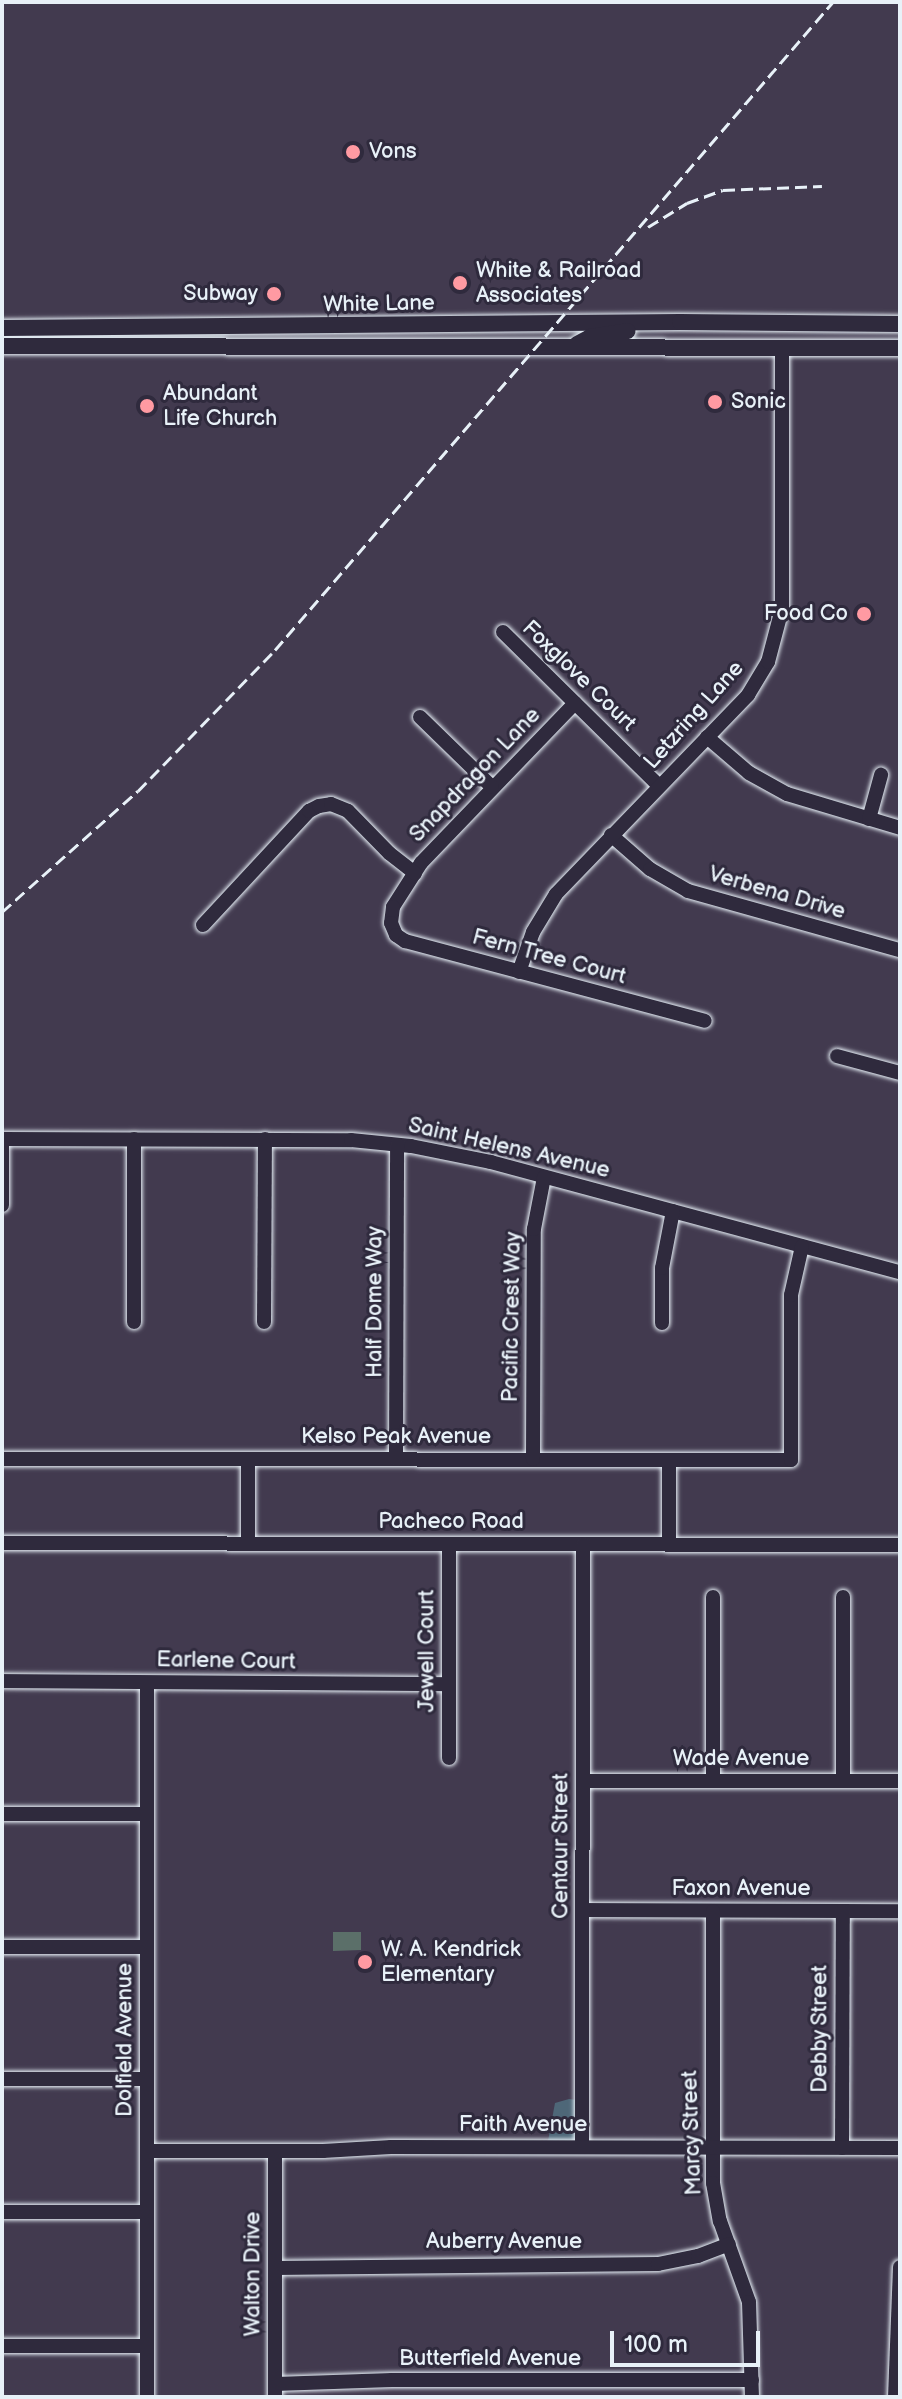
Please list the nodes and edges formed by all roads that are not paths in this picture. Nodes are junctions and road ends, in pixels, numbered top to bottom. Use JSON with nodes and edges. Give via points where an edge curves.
{"nodes":[{"id":1,"x":680,"y":322,"type":"junction"},
{"id":2,"x":786,"y":323,"type":"junction"},
{"id":3,"x":860,"y":323,"type":"junction"},
{"id":4,"x":900,"y":324,"type":"edge"},
{"id":5,"x":510,"y":325,"type":"junction"},
{"id":6,"x":2,"y":328,"type":"edge"},
{"id":7,"x":900,"y":340,"type":"edge"},
{"id":8,"x":2,"y":346,"type":"edge"},
{"id":9,"x":445,"y":347,"type":"junction"},
{"id":10,"x":573,"y":347,"type":"junction"},
{"id":11,"x":782,"y":347,"type":"junction"},
{"id":12,"x":681,"y":348,"type":"junction"},
{"id":13,"x":863,"y":348,"type":"junction"},
{"id":14,"x":900,"y":348,"type":"edge"},
{"id":15,"x":503,"y":632,"type":"dead end"},
{"id":16,"x":575,"y":703,"type":"junction"},
{"id":17,"x":420,"y":717,"type":"dead end"},
{"id":18,"x":707,"y":737,"type":"junction"},
{"id":19,"x":881,"y":775,"type":"dead end"},
{"id":20,"x":659,"y":786,"type":"junction"},
{"id":21,"x":492,"y":787,"type":"junction"},
{"id":22,"x":869,"y":819,"type":"junction"},
{"id":23,"x":900,"y":828,"type":"edge"},
{"id":24,"x":611,"y":835,"type":"junction"},
{"id":25,"x":415,"y":873,"type":"junction"},
{"id":26,"x":391,"y":923,"type":"joint"},
{"id":27,"x":203,"y":925,"type":"dead end"},
{"id":28,"x":900,"y":950,"type":"edge"},
{"id":29,"x":519,"y":972,"type":"junction"},
{"id":30,"x":705,"y":1021,"type":"dead end"},
{"id":31,"x":837,"y":1056,"type":"dead end"},
{"id":32,"x":900,"y":1073,"type":"edge"},
{"id":33,"x":2,"y":1139,"type":"edge"},
{"id":34,"x":134,"y":1139,"type":"junction"},
{"id":35,"x":265,"y":1139,"type":"junction"},
{"id":36,"x":397,"y":1145,"type":"junction"},
{"id":37,"x":544,"y":1177,"type":"junction"},
{"id":38,"x":2,"y":1205,"type":"edge"},
{"id":39,"x":673,"y":1211,"type":"junction"},
{"id":40,"x":802,"y":1246,"type":"junction"},
{"id":41,"x":900,"y":1272,"type":"edge"},
{"id":42,"x":134,"y":1322,"type":"dead end"},
{"id":43,"x":264,"y":1322,"type":"dead end"},
{"id":44,"x":662,"y":1323,"type":"dead end"},
{"id":45,"x":2,"y":1459,"type":"edge"},
{"id":46,"x":248,"y":1459,"type":"junction"},
{"id":47,"x":396,"y":1459,"type":"junction"},
{"id":48,"x":533,"y":1459,"type":"junction"},
{"id":49,"x":669,"y":1460,"type":"junction"},
{"id":50,"x":2,"y":1543,"type":"edge"},
{"id":51,"x":248,"y":1544,"type":"junction"},
{"id":52,"x":449,"y":1544,"type":"junction"},
{"id":53,"x":583,"y":1544,"type":"junction"},
{"id":54,"x":669,"y":1544,"type":"junction"},
{"id":55,"x":900,"y":1545,"type":"edge"},
{"id":56,"x":713,"y":1597,"type":"dead end"},
{"id":57,"x":843,"y":1597,"type":"dead end"},
{"id":58,"x":2,"y":1681,"type":"edge"},
{"id":59,"x":147,"y":1683,"type":"junction"},
{"id":60,"x":449,"y":1684,"type":"junction"},
{"id":61,"x":449,"y":1758,"type":"dead end"},
{"id":62,"x":583,"y":1781,"type":"junction"},
{"id":63,"x":713,"y":1781,"type":"junction"},
{"id":64,"x":843,"y":1781,"type":"junction"},
{"id":65,"x":900,"y":1781,"type":"edge"},
{"id":66,"x":2,"y":1814,"type":"edge"},
{"id":67,"x":147,"y":1814,"type":"junction"},
{"id":68,"x":582,"y":1910,"type":"junction"},
{"id":69,"x":713,"y":1911,"type":"junction"},
{"id":70,"x":843,"y":1911,"type":"junction"},
{"id":71,"x":900,"y":1911,"type":"edge"},
{"id":72,"x":2,"y":1947,"type":"edge"},
{"id":73,"x":147,"y":1947,"type":"junction"},
{"id":74,"x":2,"y":2079,"type":"edge"},
{"id":75,"x":147,"y":2079,"type":"junction"},
{"id":76,"x":582,"y":2147,"type":"junction"},
{"id":77,"x":712,"y":2147,"type":"junction"},
{"id":78,"x":842,"y":2148,"type":"junction"},
{"id":79,"x":900,"y":2148,"type":"edge"},
{"id":80,"x":147,"y":2151,"type":"junction"},
{"id":81,"x":275,"y":2151,"type":"junction"},
{"id":82,"x":2,"y":2212,"type":"edge"},
{"id":83,"x":147,"y":2212,"type":"junction"},
{"id":84,"x":729,"y":2244,"type":"junction"},
{"id":85,"x":900,"y":2267,"type":"edge"},
{"id":86,"x":275,"y":2268,"type":"junction"},
{"id":87,"x":2,"y":2346,"type":"edge"},
{"id":88,"x":147,"y":2346,"type":"junction"},
{"id":89,"x":752,"y":2380,"type":"junction"},
{"id":90,"x":275,"y":2391,"type":"edge"},
{"id":91,"x":147,"y":2397,"type":"edge"},
{"id":92,"x":752,"y":2397,"type":"edge"},
{"id":93,"x":895,"y":2397,"type":"edge"}],
"edges":[{"from":1,"to":2,"type":"main road","name":"White Lane"},
{"from":1,"to":5,"type":"main road","name":"White Lane"},
{"from":1,"to":10,"type":"main road","via":[[590,337]]},
{"from":2,"to":3,"type":"main road","name":"White Lane"},
{"from":2,"to":12,"type":"main road","via":[[761,338]]},
{"from":3,"to":4,"type":"main road","name":"White Lane"},
{"from":3,"to":11,"type":"main road","via":[[790,340]]},
{"from":5,"to":6,"type":"main road","name":"White Lane"},
{"from":5,"to":9,"type":"main road","via":[[461,337]]},
{"from":7,"to":13,"type":"main road"},
{"from":8,"to":9,"type":"main road","name":"White Lane"},
{"from":9,"to":10,"type":"main road","name":"White Lane"},
{"from":10,"to":12,"type":"main road","name":"White Lane"},
{"from":11,"to":12,"type":"main road","name":"White Lane"},
{"from":11,"to":13,"type":"main road","name":"White Lane"},
{"from":11,"to":18,"type":"street","name":"Letzring Lane","via":[[780,627],[758,681]]},
{"from":13,"to":14,"type":"main road","name":"White Lane"},
{"from":15,"to":16,"type":"street","name":"Foxglove Court"},
{"from":16,"to":20,"type":"street","name":"Foxglove Court"},
{"from":16,"to":21,"type":"street","name":"Snapdragon Lane"},
{"from":17,"to":21,"type":"street"},
{"from":18,"to":20,"type":"street","name":"Letzring Lane"},
{"from":18,"to":22,"type":"street","via":[[765,784]]},
{"from":19,"to":22,"type":"street"},
{"from":20,"to":24,"type":"street","name":"Letzring Lane"},
{"from":21,"to":25,"type":"street","name":"Snapdragon Lane"},
{"from":22,"to":23,"type":"street"},
{"from":24,"to":28,"type":"street","name":"Verbena Drive","via":[[650,869],[688,891]]},
{"from":24,"to":29,"type":"street","name":"Letzring Lane","via":[[544,912]]},
{"from":25,"to":26,"type":"street","name":"Snapdragon Lane","via":[[393,907]]},
{"from":25,"to":27,"type":"street","via":[[348,811],[331,804],[309,811]]},
{"from":26,"to":29,"type":"street","name":"Fern Tree Court","via":[[405,941]]},
{"from":29,"to":30,"type":"street","name":"Fern Tree Court"},
{"from":31,"to":32,"type":"street"},
{"from":33,"to":34,"type":"street","name":"Saint Helens Avenue"},
{"from":33,"to":38,"type":"street"},
{"from":34,"to":35,"type":"street","name":"Saint Helens Avenue"},
{"from":34,"to":42,"type":"street"},
{"from":35,"to":36,"type":"street","name":"Saint Helens Avenue"},
{"from":35,"to":43,"type":"street"},
{"from":36,"to":37,"type":"street","name":"Saint Helens Avenue"},
{"from":36,"to":47,"type":"street","name":"Half Dome Way"},
{"from":37,"to":39,"type":"street","name":"Saint Helens Avenue"},
{"from":37,"to":48,"type":"street","name":"Pacific Crest Way","via":[[534,1229]]},
{"from":39,"to":40,"type":"street","name":"Saint Helens Avenue"},
{"from":39,"to":44,"type":"street","via":[[663,1257]]},
{"from":40,"to":41,"type":"street","name":"Saint Helens Avenue"},
{"from":40,"to":49,"type":"street","name":"Kelso Peak Avenue","via":[[791,1295],[791,1460]]},
{"from":45,"to":46,"type":"street","name":"Kelso Peak Avenue"},
{"from":46,"to":47,"type":"street","name":"Kelso Peak Avenue"},
{"from":46,"to":51,"type":"street"},
{"from":47,"to":48,"type":"street","name":"Kelso Peak Avenue"},
{"from":48,"to":49,"type":"street","name":"Kelso Peak Avenue"},
{"from":49,"to":54,"type":"street"},
{"from":50,"to":51,"type":"street","name":"Pacheco Road"},
{"from":51,"to":52,"type":"street","name":"Pacheco Road"},
{"from":52,"to":53,"type":"street","name":"Pacheco Road"},
{"from":52,"to":60,"type":"street","name":"Jewell Court"},
{"from":53,"to":54,"type":"street","name":"Pacheco Road"},
{"from":53,"to":62,"type":"street","name":"Centaur Street"},
{"from":54,"to":55,"type":"street","name":"Pacheco Road"},
{"from":56,"to":63,"type":"street"},
{"from":57,"to":64,"type":"street"},
{"from":58,"to":59,"type":"street","name":"Earlene Court"},
{"from":59,"to":60,"type":"street","name":"Earlene Court"},
{"from":59,"to":67,"type":"street","name":"Dolfield Avenue"},
{"from":60,"to":61,"type":"street","name":"Jewell Court"},
{"from":62,"to":63,"type":"street","name":"Wade Avenue"},
{"from":62,"to":68,"type":"street","name":"Centaur Street"},
{"from":63,"to":64,"type":"street","name":"Wade Avenue"},
{"from":64,"to":65,"type":"street","name":"Wade Avenue"},
{"from":66,"to":67,"type":"street"},
{"from":67,"to":73,"type":"street","name":"Dolfield Avenue"},
{"from":68,"to":69,"type":"street","name":"Faxon Avenue"},
{"from":68,"to":76,"type":"street","name":"Centaur Street"},
{"from":69,"to":70,"type":"street","name":"Faxon Avenue"},
{"from":69,"to":77,"type":"street","name":"Marcy Street"},
{"from":70,"to":71,"type":"street","name":"Faxon Avenue"},
{"from":70,"to":78,"type":"street","name":"Debby Street"},
{"from":72,"to":73,"type":"street"},
{"from":73,"to":75,"type":"street","name":"Dolfield Avenue"},
{"from":74,"to":75,"type":"street"},
{"from":75,"to":80,"type":"street","name":"Dolfield Avenue"},
{"from":76,"to":77,"type":"street","name":"Faith Avenue"},
{"from":76,"to":81,"type":"street","name":"Faith Avenue"},
{"from":77,"to":78,"type":"street","name":"Faith Avenue"},
{"from":77,"to":84,"type":"street","name":"Marcy Street","via":[[715,2203]]},
{"from":78,"to":79,"type":"street","name":"Faith Avenue"},
{"from":80,"to":81,"type":"street","name":"Faith Avenue"},
{"from":80,"to":83,"type":"street","name":"Dolfield Avenue"},
{"from":81,"to":86,"type":"street","name":"Walton Drive"},
{"from":82,"to":83,"type":"street"},
{"from":83,"to":88,"type":"street","name":"Dolfield Avenue"},
{"from":84,"to":86,"type":"street","name":"Auberry Avenue","via":[[658,2264]]},
{"from":84,"to":89,"type":"street","name":"Marcy Street","via":[[749,2302]]},
{"from":85,"to":93,"type":"street"},
{"from":86,"to":90,"type":"street","name":"Walton Drive"},
{"from":87,"to":88,"type":"street"},
{"from":88,"to":91,"type":"street","name":"Dolfield Avenue"},
{"from":89,"to":90,"type":"street","name":"Butterfield Avenue","via":[[392,2380]]},
{"from":89,"to":92,"type":"street","name":"Marcy Street"}]}
